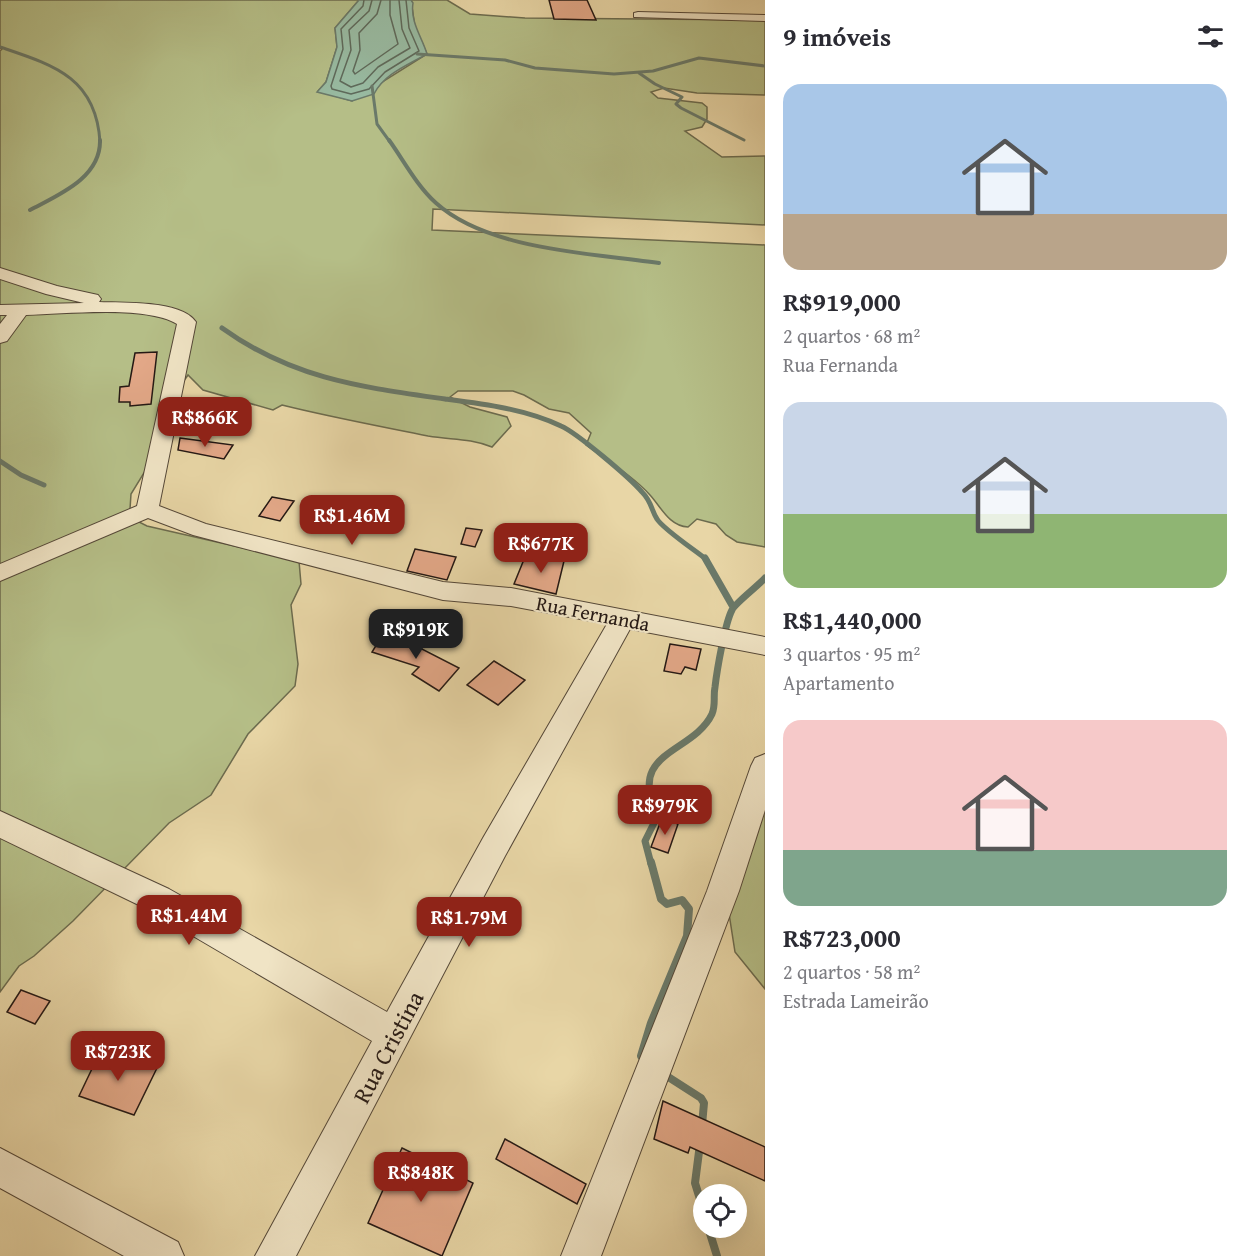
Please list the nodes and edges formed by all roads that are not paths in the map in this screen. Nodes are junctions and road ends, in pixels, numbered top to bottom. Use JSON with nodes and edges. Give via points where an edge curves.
{"nodes":[{"id":1,"x":638,"y":15,"type":"dead end"},
{"id":2,"x":765,"y":18,"type":"edge"},
{"id":3,"x":0,"y":273,"type":"edge"},
{"id":4,"x":127,"y":308,"type":"junction"},
{"id":5,"x":0,"y":310,"type":"edge"},
{"id":6,"x":20,"y":310,"type":"junction"},
{"id":7,"x":0,"y":337,"type":"edge"},
{"id":8,"x":147,"y":510,"type":"junction"},
{"id":9,"x":0,"y":573,"type":"edge"},
{"id":10,"x":623,"y":618,"type":"junction"},
{"id":11,"x":765,"y":646,"type":"edge"},
{"id":12,"x":765,"y":766,"type":"edge"},
{"id":13,"x":0,"y":824,"type":"edge"},
{"id":14,"x":395,"y":1035,"type":"junction"},
{"id":15,"x":0,"y":1167,"type":"edge"},
{"id":16,"x":164,"y":1256,"type":"edge"},
{"id":17,"x":275,"y":1256,"type":"edge"},
{"id":18,"x":581,"y":1256,"type":"edge"}],
"edges":[{"from":1,"to":2,"type":"street"},
{"from":3,"to":4,"type":"street"},
{"from":4,"to":6,"type":"street"},
{"from":4,"to":8,"type":"street","via":[[181,316],[187,325]]},
{"from":5,"to":6,"type":"street"},
{"from":6,"to":7,"type":"street"},
{"from":8,"to":9,"type":"street"},
{"from":8,"to":10,"type":"street","name":"Rua Fernanda","via":[[201,530],[443,591],[511,597]]},
{"from":10,"to":11,"type":"street","name":"Rua Fernanda"},
{"from":10,"to":14,"type":"street","name":"Rua Cristina","via":[[494,847]]},
{"from":12,"to":18,"type":"street","via":[[723,891]]},
{"from":13,"to":14,"type":"street","via":[[158,899]]},
{"from":14,"to":17,"type":"street","name":"Rua Cristina"},
{"from":15,"to":16,"type":"street"}]}
